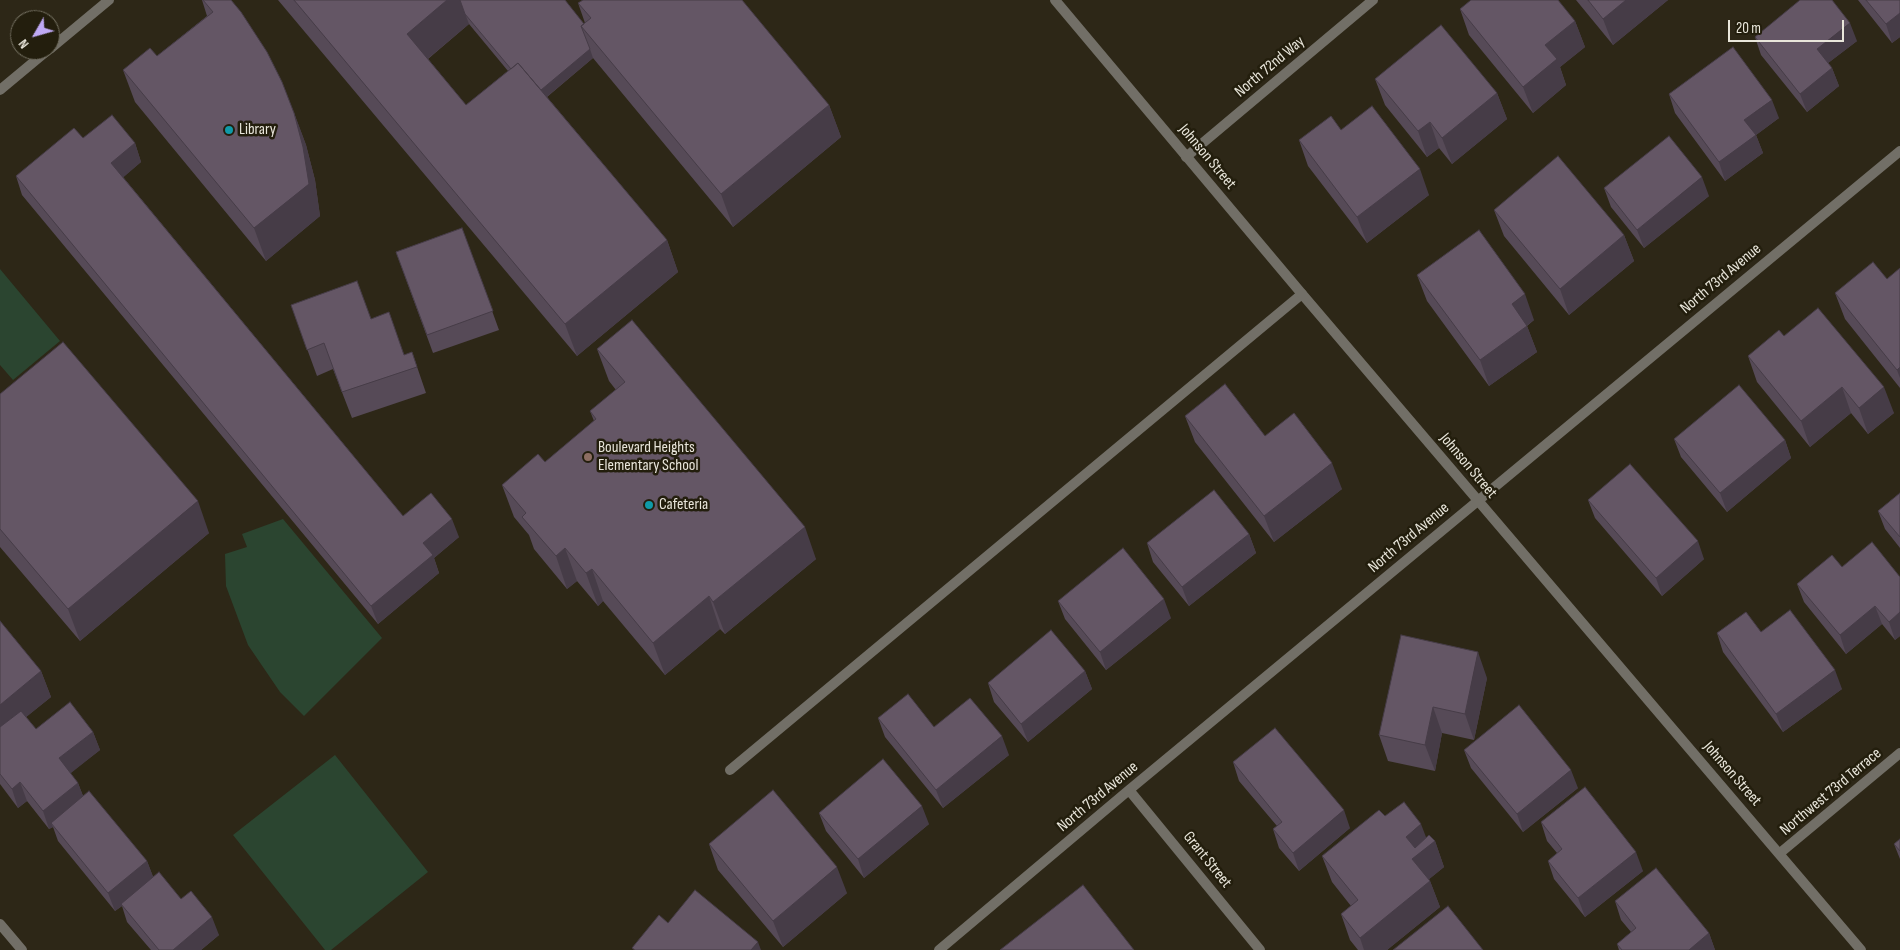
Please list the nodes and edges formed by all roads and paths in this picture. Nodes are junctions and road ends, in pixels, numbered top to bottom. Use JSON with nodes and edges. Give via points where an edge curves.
{"nodes":[{"id":1,"x":109,"y":0,"type":"edge"},
{"id":2,"x":1055,"y":0,"type":"edge"},
{"id":3,"x":1373,"y":0,"type":"edge"},
{"id":4,"x":60,"y":40,"type":"edge"},
{"id":5,"x":36,"y":60,"type":"edge"},
{"id":6,"x":0,"y":90,"type":"edge"},
{"id":7,"x":1900,"y":151,"type":"edge"},
{"id":8,"x":1186,"y":157,"type":"junction"},
{"id":9,"x":1302,"y":294,"type":"junction"},
{"id":10,"x":1478,"y":500,"type":"junction"},
{"id":11,"x":1900,"y":753,"type":"edge"},
{"id":12,"x":730,"y":770,"type":"dead end"},
{"id":13,"x":1129,"y":790,"type":"junction"},
{"id":14,"x":1780,"y":853,"type":"junction"},
{"id":15,"x":0,"y":924,"type":"edge"},
{"id":16,"x":22,"y":950,"type":"edge"},
{"id":17,"x":939,"y":950,"type":"edge"},
{"id":18,"x":1260,"y":950,"type":"edge"},
{"id":19,"x":1861,"y":950,"type":"edge"}],
"edges":[{"from":1,"to":4,"type":"street"},
{"from":2,"to":8,"type":"street","name":"Johnson Street"},
{"from":3,"to":8,"type":"street","name":"North 72nd Way"},
{"from":5,"to":6,"type":"street"},
{"from":7,"to":10,"type":"street","name":"North 73rd Avenue"},
{"from":8,"to":9,"type":"street","name":"Johnson Street"},
{"from":9,"to":10,"type":"street","name":"Johnson Street"},
{"from":9,"to":12,"type":"street"},
{"from":10,"to":13,"type":"street","name":"North 73rd Avenue"},
{"from":10,"to":14,"type":"street","name":"Johnson Street"},
{"from":11,"to":14,"type":"street","name":"Northwest 73rd Terrace"},
{"from":13,"to":17,"type":"street","name":"North 73rd Avenue"},
{"from":13,"to":18,"type":"street","name":"Grant Street"},
{"from":14,"to":19,"type":"street","name":"Johnson Street"},
{"from":15,"to":16,"type":"street"}]}
